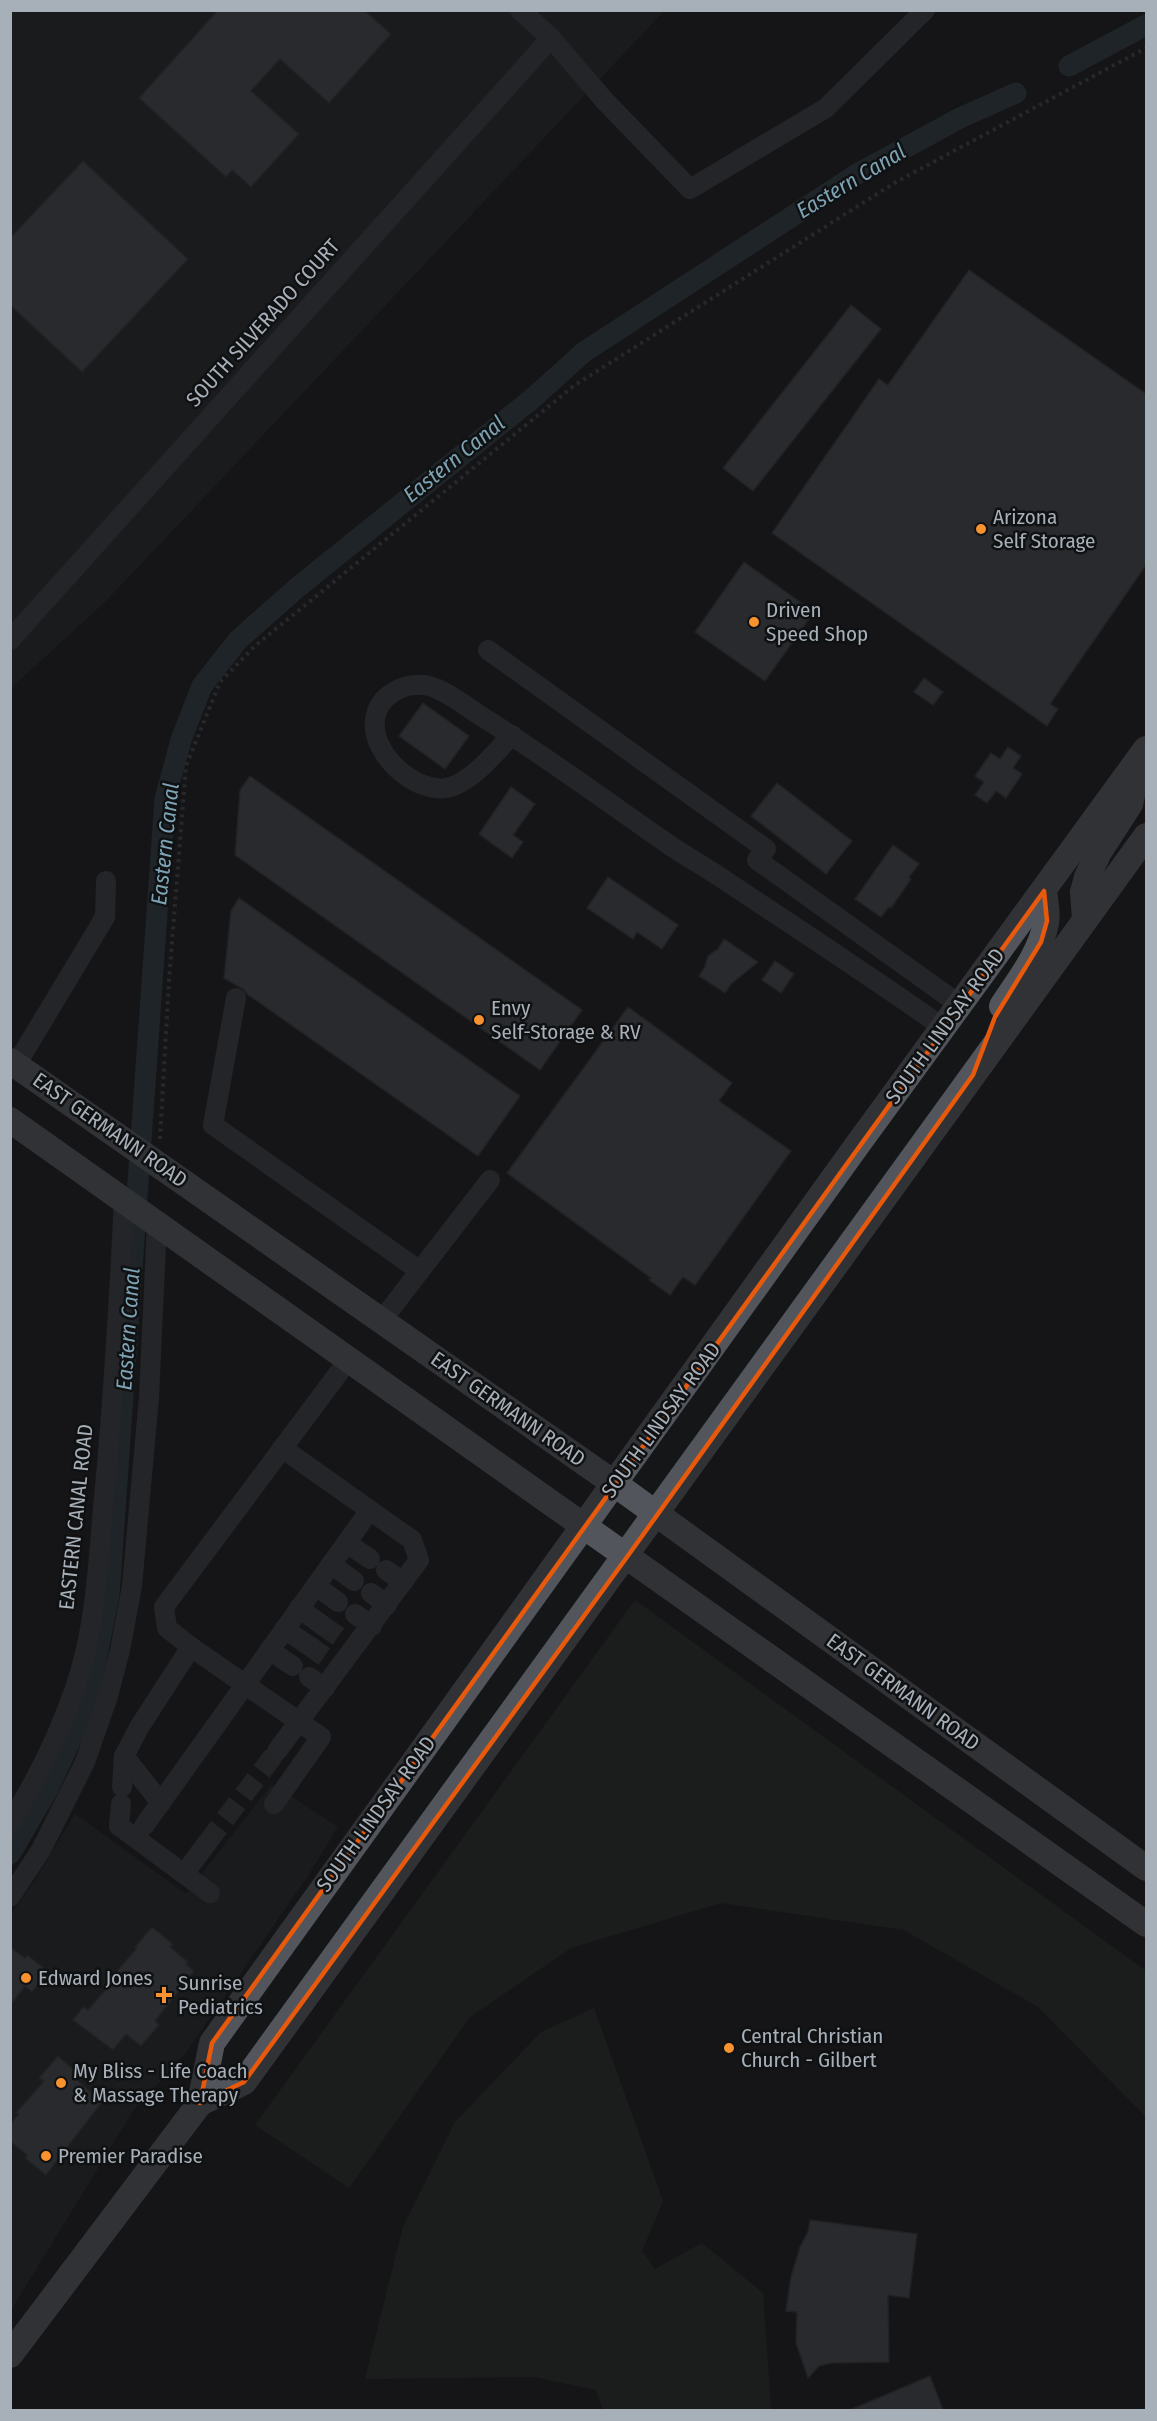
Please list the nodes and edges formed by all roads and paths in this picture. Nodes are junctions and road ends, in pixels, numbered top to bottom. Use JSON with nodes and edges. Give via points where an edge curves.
{"nodes":[{"id":1,"x":520,"y":10,"type":"edge"},
{"id":2,"x":925,"y":10,"type":"edge"},
{"id":3,"x":551,"y":38,"type":"junction"},
{"id":4,"x":1146,"y":48,"type":"edge"},
{"id":5,"x":10,"y":640,"type":"edge"},
{"id":6,"x":488,"y":650,"type":"dead end"},
{"id":7,"x":512,"y":735,"type":"junction"},
{"id":8,"x":1144,"y":753,"type":"edge"},
{"id":9,"x":1146,"y":836,"type":"edge"},
{"id":10,"x":106,"y":881,"type":"dead end"},
{"id":11,"x":1044,"y":891,"type":"junction"},
{"id":12,"x":1085,"y":919,"type":"junction"},
{"id":13,"x":236,"y":998,"type":"dead end"},
{"id":14,"x":960,"y":1005,"type":"junction"},
{"id":15,"x":944,"y":1028,"type":"junction"},
{"id":16,"x":13,"y":1063,"type":"edge"},
{"id":17,"x":973,"y":1074,"type":"junction"},
{"id":18,"x":10,"y":1120,"type":"edge"},
{"id":19,"x":158,"y":1164,"type":"junction"},
{"id":20,"x":490,"y":1180,"type":"dead end"},
{"id":21,"x":124,"y":1200,"type":"junction"},
{"id":22,"x":157,"y":1222,"type":"junction"},
{"id":23,"x":420,"y":1271,"type":"junction"},
{"id":24,"x":382,"y":1320,"type":"junction"},
{"id":25,"x":349,"y":1359,"type":"junction"},
{"id":26,"x":282,"y":1448,"type":"junction"},
{"id":27,"x":615,"y":1484,"type":"junction"},
{"id":28,"x":370,"y":1510,"type":"junction"},
{"id":29,"x":657,"y":1514,"type":"junction"},
{"id":30,"x":584,"y":1527,"type":"junction"},
{"id":31,"x":346,"y":1543,"type":"junction"},
{"id":32,"x":627,"y":1557,"type":"junction"},
{"id":33,"x":370,"y":1558,"type":"dead end"},
{"id":34,"x":331,"y":1564,"type":"junction"},
{"id":35,"x":386,"y":1570,"type":"dead end"},
{"id":36,"x":354,"y":1581,"type":"dead end"},
{"id":37,"x":403,"y":1582,"type":"junction"},
{"id":38,"x":316,"y":1586,"type":"junction"},
{"id":39,"x":370,"y":1593,"type":"dead end"},
{"id":40,"x":338,"y":1602,"type":"dead end"},
{"id":41,"x":387,"y":1605,"type":"junction"},
{"id":42,"x":299,"y":1608,"type":"junction"},
{"id":43,"x":355,"y":1614,"type":"dead end"},
{"id":44,"x":322,"y":1625,"type":"tunnel mouth"},
{"id":45,"x":372,"y":1626,"type":"junction"},
{"id":46,"x":284,"y":1629,"type":"junction"},
{"id":47,"x":308,"y":1645,"type":"tunnel mouth"},
{"id":48,"x":190,"y":1647,"type":"junction"},
{"id":49,"x":269,"y":1650,"type":"junction"},
{"id":50,"x":245,"y":1684,"type":"junction"},
{"id":51,"x":325,"y":1689,"type":"junction"},
{"id":52,"x":299,"y":1722,"type":"junction"},
{"id":53,"x":277,"y":1751,"type":"tunnel mouth"},
{"id":54,"x":124,"y":1756,"type":"junction"},
{"id":55,"x":161,"y":1803,"type":"junction"},
{"id":56,"x":274,"y":1804,"type":"dead end"},
{"id":57,"x":10,"y":1823,"type":"edge"},
{"id":58,"x":144,"y":1826,"type":"dead end"},
{"id":59,"x":207,"y":1843,"type":"tunnel mouth"},
{"id":60,"x":1146,"y":1868,"type":"edge"},
{"id":61,"x":184,"y":1874,"type":"junction"},
{"id":62,"x":210,"y":1893,"type":"dead end"},
{"id":63,"x":10,"y":1898,"type":"edge"},
{"id":64,"x":1146,"y":1924,"type":"edge"},
{"id":65,"x":200,"y":2103,"type":"junction"},
{"id":66,"x":10,"y":2355,"type":"edge"}],
"edges":[{"from":1,"to":3,"type":"street"},
{"from":2,"to":3,"type":"street","via":[[826,108],[690,189]]},
{"from":3,"to":5,"type":"street","name":"SOUTH SILVERADO COURT"},
{"from":4,"to":19,"type":"path","via":[[896,182],[574,385],[255,646],[220,682],[186,766]]},
{"from":6,"to":14,"type":"street","via":[[766,849],[757,860]]},
{"from":7,"to":7,"type":"street","via":[[431,686],[410,684],[394,691],[381,703],[375,719],[382,751],[402,774],[424,785],[457,785]]},
{"from":7,"to":15,"type":"street","via":[[670,846]]},
{"from":8,"to":11,"type":"main road","name":"SOUTH LINDSAY ROAD"},
{"from":8,"to":12,"type":"main road","via":[[1130,804],[1088,877],[1083,892]]},
{"from":9,"to":12,"type":"main road","name":"SOUTH LINDSAY ROAD"},
{"from":10,"to":16,"type":"street","via":[[105,917]]},
{"from":11,"to":14,"type":"main road","name":"SOUTH LINDSAY ROAD"},
{"from":11,"to":17,"type":"main road","via":[[1047,921],[1041,942],[995,1017]]},
{"from":12,"to":17,"type":"main road","name":"SOUTH LINDSAY ROAD"},
{"from":13,"to":23,"type":"street","via":[[213,1125]]},
{"from":14,"to":15,"type":"main road","name":"SOUTH LINDSAY ROAD"},
{"from":15,"to":27,"type":"main road","name":"SOUTH LINDSAY ROAD"},
{"from":16,"to":19,"type":"main road","name":"EAST GERMANN ROAD"},
{"from":17,"to":29,"type":"main road","name":"SOUTH LINDSAY ROAD"},
{"from":18,"to":21,"type":"main road"},
{"from":19,"to":24,"type":"main road","name":"EAST GERMANN ROAD"},
{"from":20,"to":23,"type":"street"},
{"from":21,"to":22,"type":"main road"},
{"from":21,"to":57,"type":"street","name":"EASTERN CANAL ROAD","via":[[106,1475],[97,1579],[87,1637],[75,1687],[26,1797]]},
{"from":22,"to":25,"type":"main road"},
{"from":22,"to":63,"type":"street","via":[[149,1397],[132,1586],[120,1650],[86,1762],[41,1850]]},
{"from":23,"to":24,"type":"street"},
{"from":24,"to":27,"type":"main road","name":"EAST GERMANN ROAD"},
{"from":25,"to":26,"type":"street"},
{"from":25,"to":30,"type":"main road"},
{"from":26,"to":28,"type":"street"},
{"from":26,"to":48,"type":"street","via":[[164,1607],[166,1628]]},
{"from":27,"to":29,"type":"main road","name":"EAST GERMANN ROAD"},
{"from":27,"to":30,"type":"main road","name":"SOUTH LINDSAY ROAD"},
{"from":28,"to":31,"type":"street"},
{"from":28,"to":37,"type":"street","via":[[412,1540],[419,1560]]},
{"from":29,"to":32,"type":"main road","name":"SOUTH LINDSAY ROAD"},
{"from":29,"to":60,"type":"main road","name":"EAST GERMANN ROAD"},
{"from":30,"to":32,"type":"main road"},
{"from":30,"to":65,"type":"main road","name":"SOUTH LINDSAY ROAD","via":[[212,2043]]},
{"from":31,"to":33,"type":"street"},
{"from":31,"to":34,"type":"street"},
{"from":32,"to":64,"type":"main road"},
{"from":32,"to":65,"type":"main road","name":"SOUTH LINDSAY ROAD","via":[[244,2082]]},
{"from":34,"to":36,"type":"street"},
{"from":34,"to":38,"type":"street"},
{"from":35,"to":37,"type":"street"},
{"from":37,"to":41,"type":"street"},
{"from":38,"to":40,"type":"street"},
{"from":38,"to":42,"type":"street"},
{"from":39,"to":41,"type":"street"},
{"from":41,"to":45,"type":"street"},
{"from":42,"to":44,"type":"street"},
{"from":42,"to":46,"type":"street"},
{"from":43,"to":45,"type":"street"},
{"from":45,"to":51,"type":"street","via":[[347,1642],[332,1662]]},
{"from":46,"to":47,"type":"street"},
{"from":46,"to":49,"type":"street"},
{"from":48,"to":50,"type":"street"},
{"from":48,"to":54,"type":"street"},
{"from":49,"to":50,"type":"street"},
{"from":49,"to":51,"type":"street"},
{"from":50,"to":52,"type":"street"},
{"from":50,"to":55,"type":"street"},
{"from":51,"to":52,"type":"street"},
{"from":52,"to":53,"type":"street"},
{"from":52,"to":56,"type":"street","via":[[321,1737]]},
{"from":54,"to":55,"type":"street"},
{"from":54,"to":61,"type":"street","via":[[119,1826]]},
{"from":55,"to":58,"type":"street"},
{"from":59,"to":61,"type":"street"},
{"from":61,"to":62,"type":"street"},
{"from":65,"to":66,"type":"main road","name":"SOUTH LINDSAY ROAD"}]}
